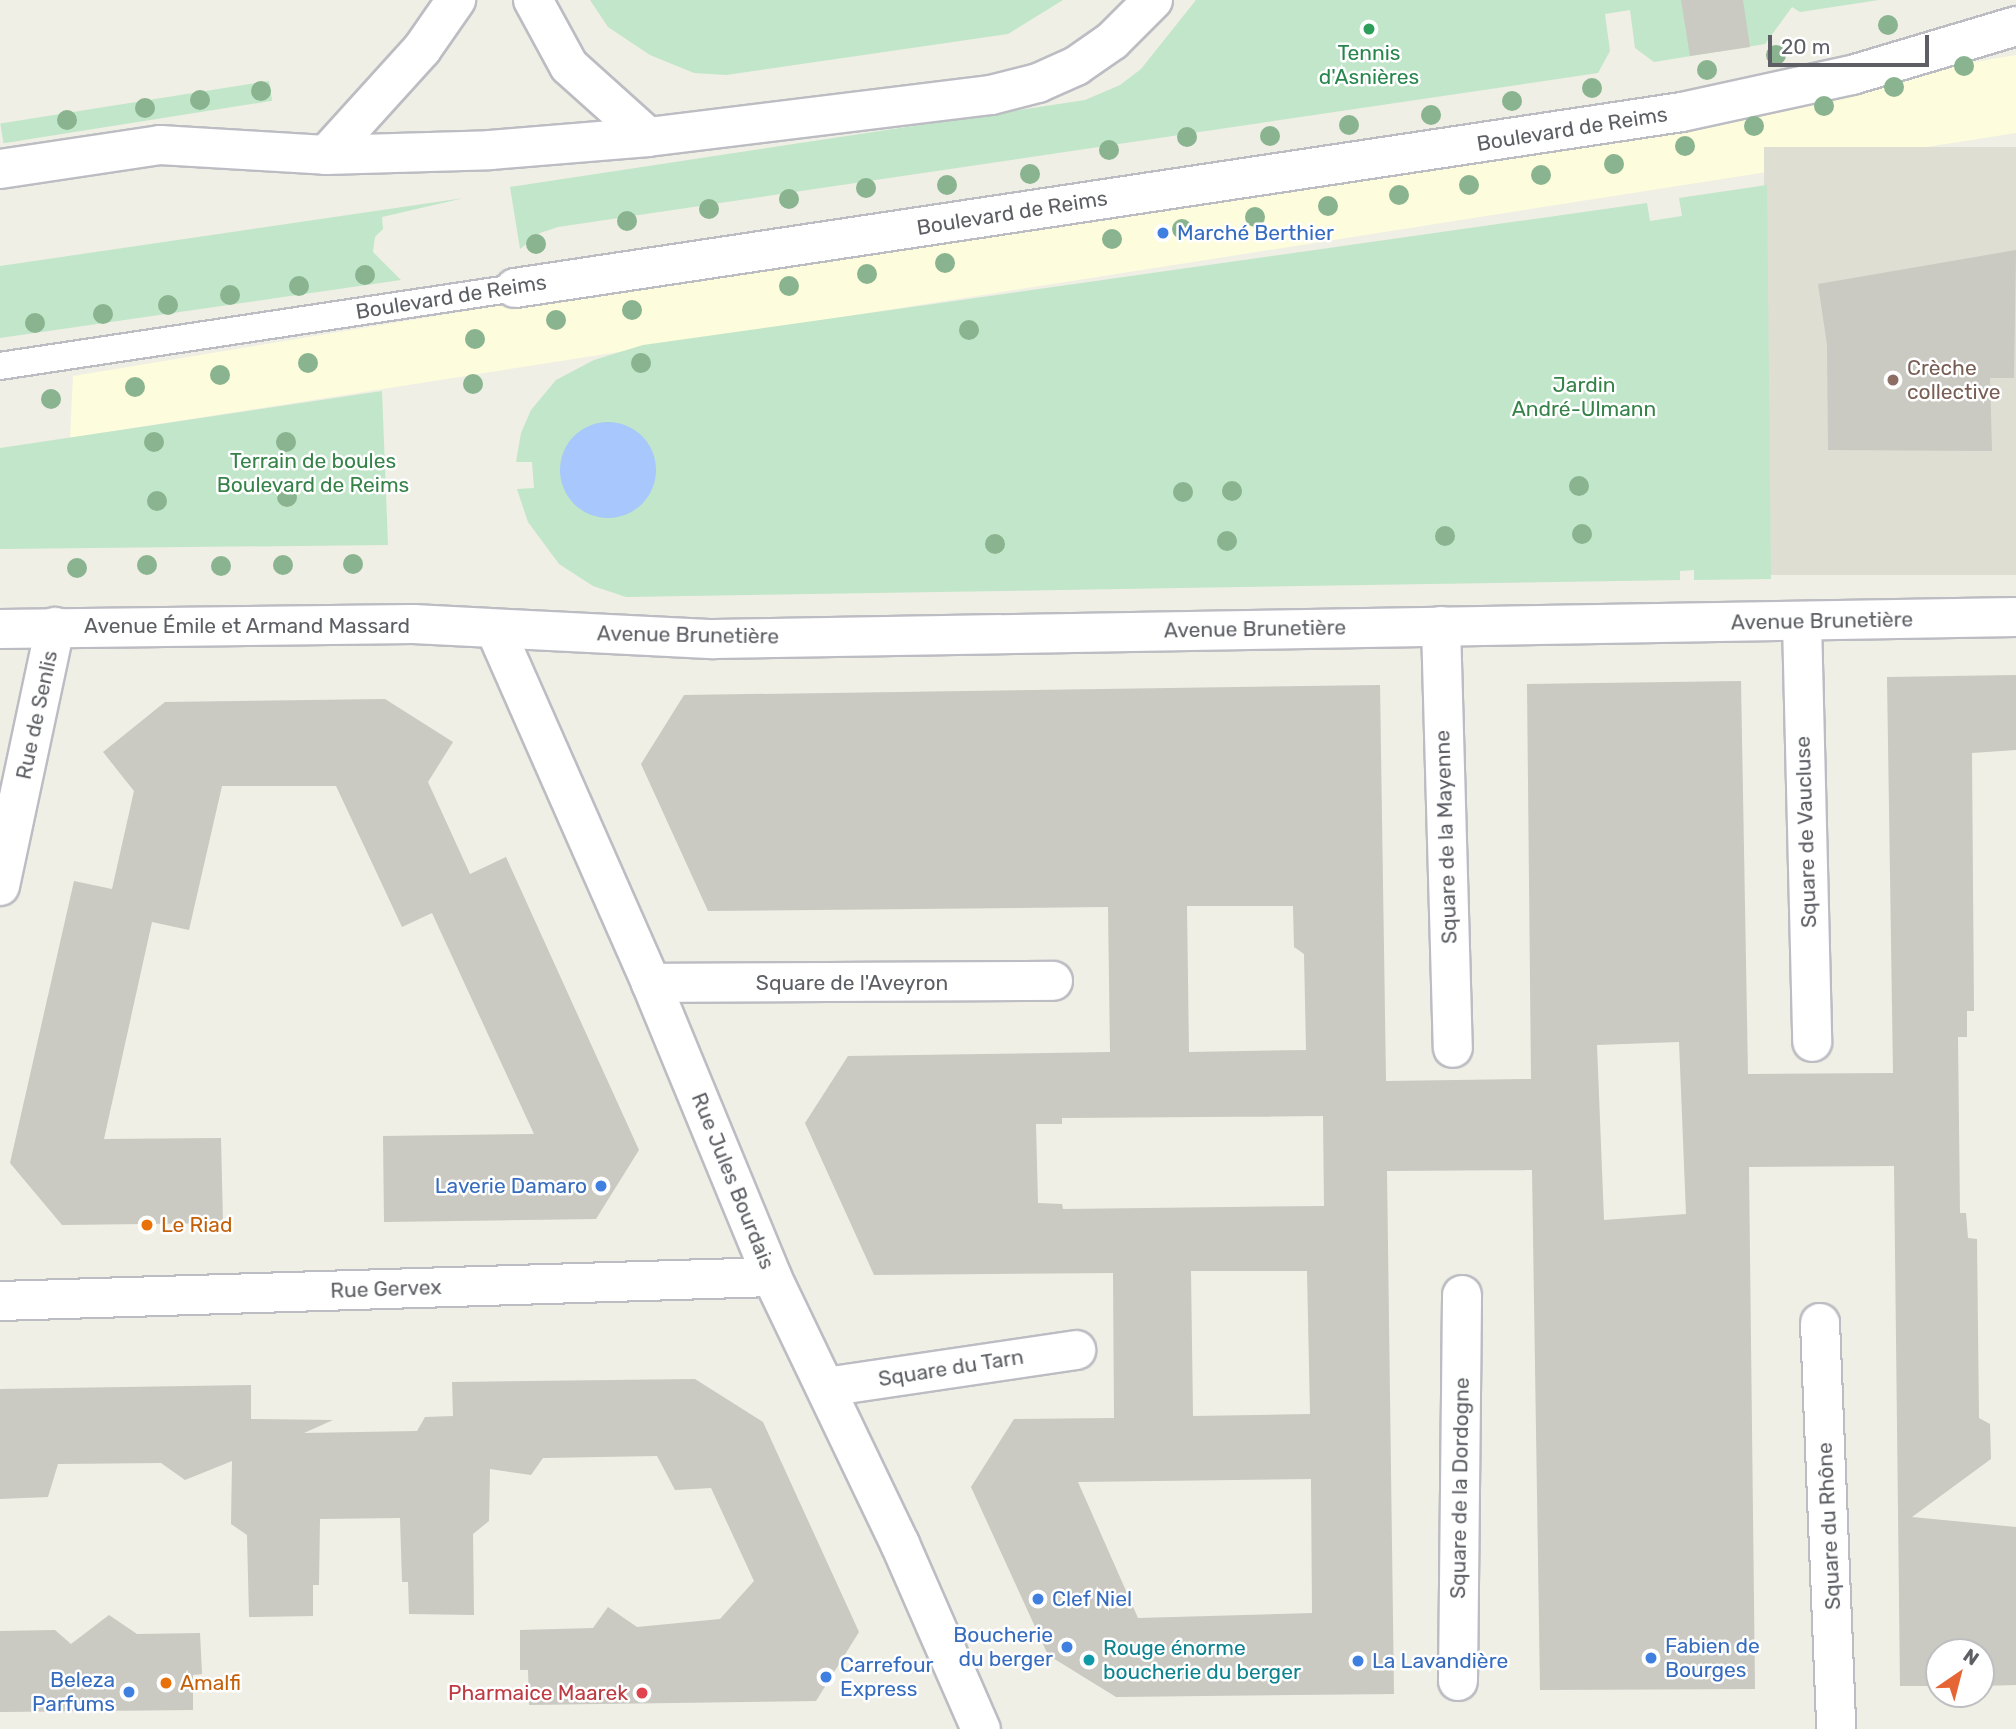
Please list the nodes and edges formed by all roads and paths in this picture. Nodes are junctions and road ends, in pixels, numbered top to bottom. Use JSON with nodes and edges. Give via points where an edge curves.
{"nodes":[{"id":1,"x":456,"y":0,"type":"edge"},
{"id":2,"x":533,"y":0,"type":"edge"},
{"id":3,"x":1153,"y":0,"type":"edge"},
{"id":4,"x":2016,"y":26,"type":"edge"},
{"id":5,"x":648,"y":137,"type":"junction"},
{"id":6,"x":326,"y":155,"type":"junction"},
{"id":7,"x":0,"y":169,"type":"edge"},
{"id":8,"x":514,"y":288,"type":"joint"},
{"id":9,"x":0,"y":366,"type":"edge"},
{"id":10,"x":2016,"y":617,"type":"edge"},
{"id":11,"x":1802,"y":622,"type":"junction"},
{"id":12,"x":1441,"y":626,"type":"junction"},
{"id":13,"x":55,"y":627,"type":"junction"},
{"id":14,"x":0,"y":629,"type":"edge"},
{"id":15,"x":495,"y":629,"type":"junction"},
{"id":16,"x":0,"y":886,"type":"edge"},
{"id":17,"x":1053,"y":982,"type":"dead end"},
{"id":18,"x":651,"y":983,"type":"junction"},
{"id":19,"x":1812,"y":1042,"type":"dead end"},
{"id":20,"x":1453,"y":1048,"type":"dead end"},
{"id":21,"x":772,"y":1277,"type":"junction"},
{"id":22,"x":1462,"y":1295,"type":"dead end"},
{"id":23,"x":0,"y":1301,"type":"edge"},
{"id":24,"x":1820,"y":1323,"type":"dead end"},
{"id":25,"x":1076,"y":1350,"type":"dead end"},
{"id":26,"x":826,"y":1387,"type":"junction"},
{"id":27,"x":1458,"y":1681,"type":"dead end"},
{"id":28,"x":981,"y":1729,"type":"edge"},
{"id":29,"x":1836,"y":1729,"type":"edge"}],
"edges":[{"from":1,"to":6,"type":"street","via":[[422,50]]},
{"from":2,"to":5,"type":"street","via":[[569,66]]},
{"from":3,"to":5,"type":"street","via":[[1092,56],[1015,90]]},
{"from":4,"to":8,"type":"street","name":"Boulevard de Reims","via":[[1852,75],[1682,112]]},
{"from":5,"to":6,"type":"street","via":[[464,151]]},
{"from":6,"to":7,"type":"street","via":[[160,145]]},
{"from":8,"to":9,"type":"lane","name":"Boulevard de Reims"},
{"from":10,"to":11,"type":"street","name":"Avenue Brunetière"},
{"from":11,"to":12,"type":"street","name":"Avenue Brunetière"},
{"from":11,"to":19,"type":"street","name":"Square de Vaucluse"},
{"from":12,"to":15,"type":"street","name":"Avenue Brunetière","via":[[714,639]]},
{"from":12,"to":20,"type":"street","name":"Square de la Mayenne"},
{"from":13,"to":14,"type":"street","name":"Avenue Émile et Armand Massard"},
{"from":13,"to":15,"type":"street","name":"Avenue Émile et Armand Massard","via":[[413,624]]},
{"from":13,"to":16,"type":"street","name":"Rue de Senlis"},
{"from":15,"to":18,"type":"street","name":"Rue Jules Bourdais"},
{"from":17,"to":18,"type":"street","name":"Square de l'Aveyron"},
{"from":18,"to":21,"type":"street","name":"Rue Jules Bourdais"},
{"from":21,"to":23,"type":"street","name":"Rue Gervex"},
{"from":21,"to":26,"type":"street","name":"Rue Jules Bourdais"},
{"from":22,"to":27,"type":"street","name":"Square de la Dordogne"},
{"from":24,"to":29,"type":"street","name":"Square du Rhône"},
{"from":25,"to":26,"type":"street","name":"Square du Tarn"},
{"from":26,"to":28,"type":"street","name":"Rue Jules Bourdais"}]}
